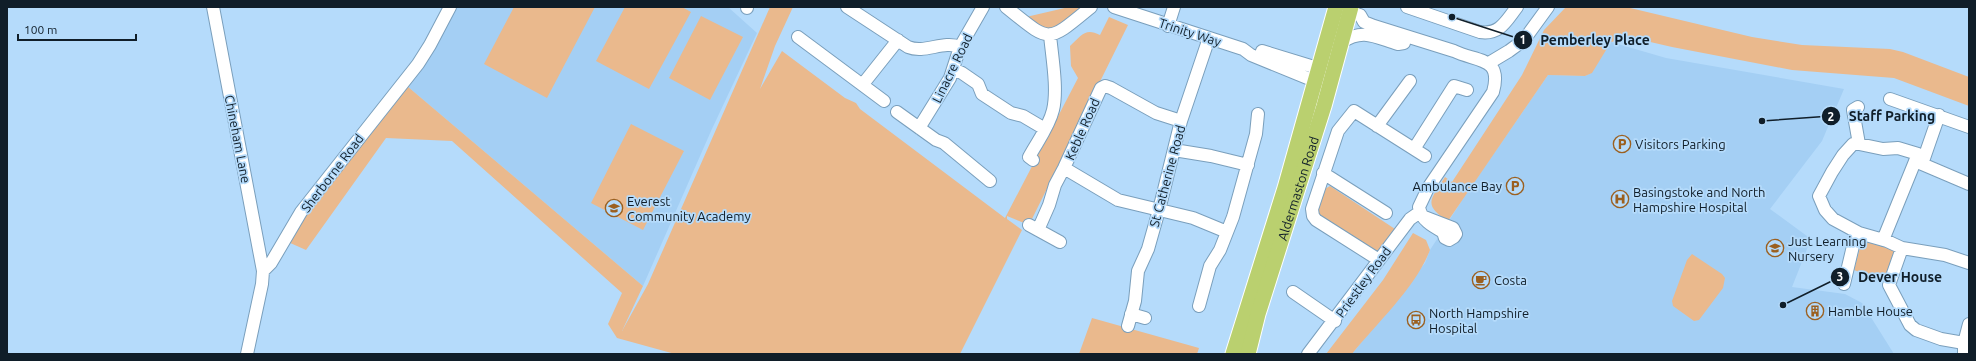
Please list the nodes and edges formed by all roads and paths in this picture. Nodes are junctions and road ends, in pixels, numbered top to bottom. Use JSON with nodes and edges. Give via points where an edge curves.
{"nodes":[{"id":1,"x":213,"y":7,"type":"edge"},
{"id":2,"x":450,"y":7,"type":"edge"},
{"id":3,"x":847,"y":7,"type":"edge"},
{"id":4,"x":983,"y":7,"type":"edge"},
{"id":5,"x":1006,"y":7,"type":"edge"},
{"id":6,"x":1091,"y":7,"type":"edge"},
{"id":7,"x":1114,"y":7,"type":"edge"},
{"id":8,"x":1174,"y":7,"type":"edge"},
{"id":9,"x":1407,"y":7,"type":"edge"},
{"id":10,"x":1517,"y":7,"type":"edge"},
{"id":11,"x":1548,"y":7,"type":"edge"},
{"id":12,"x":1336,"y":8,"type":"edge"},
{"id":13,"x":1354,"y":13,"type":"edge"},
{"id":14,"x":1168,"y":26,"type":"junction"},
{"id":15,"x":1050,"y":35,"type":"junction"},
{"id":16,"x":1209,"y":38,"type":"junction"},
{"id":17,"x":898,"y":40,"type":"junction"},
{"id":18,"x":1342,"y":42,"type":"junction"},
{"id":19,"x":1404,"y":43,"type":"junction"},
{"id":20,"x":802,"y":44,"type":"dead end"},
{"id":21,"x":960,"y":47,"type":"junction"},
{"id":22,"x":1465,"y":56,"type":"junction"},
{"id":23,"x":1489,"y":63,"type":"junction"},
{"id":24,"x":953,"y":69,"type":"junction"},
{"id":25,"x":1316,"y":75,"type":"junction"},
{"id":26,"x":1331,"y":79,"type":"junction"},
{"id":27,"x":1410,"y":81,"type":"dead end"},
{"id":28,"x":863,"y":84,"type":"junction"},
{"id":29,"x":1468,"y":90,"type":"dead end"},
{"id":30,"x":1890,"y":99,"type":"dead end"},
{"id":31,"x":884,"y":101,"type":"dead end"},
{"id":32,"x":1858,"y":107,"type":"dead end"},
{"id":33,"x":897,"y":112,"type":"dead end"},
{"id":34,"x":1258,"y":114,"type":"dead end"},
{"id":35,"x":1939,"y":116,"type":"junction"},
{"id":36,"x":1181,"y":122,"type":"junction"},
{"id":37,"x":1377,"y":126,"type":"junction"},
{"id":38,"x":1969,"y":127,"type":"edge"},
{"id":39,"x":919,"y":128,"type":"junction"},
{"id":40,"x":1044,"y":130,"type":"junction"},
{"id":41,"x":1859,"y":144,"type":"junction"},
{"id":42,"x":1414,"y":149,"type":"junction"},
{"id":43,"x":1174,"y":150,"type":"junction"},
{"id":44,"x":1425,"y":156,"type":"dead end"},
{"id":45,"x":1033,"y":160,"type":"dead end"},
{"id":46,"x":1918,"y":160,"type":"junction"},
{"id":47,"x":1248,"y":165,"type":"junction"},
{"id":48,"x":1064,"y":168,"type":"junction"},
{"id":49,"x":1324,"y":173,"type":"junction"},
{"id":50,"x":984,"y":181,"type":"dead end"},
{"id":51,"x":1969,"y":184,"type":"edge"},
{"id":52,"x":1159,"y":210,"type":"junction"},
{"id":53,"x":1386,"y":213,"type":"dead end"},
{"id":54,"x":1421,"y":214,"type":"junction"},
{"id":55,"x":1445,"y":230,"type":"dead end"},
{"id":56,"x":1227,"y":232,"type":"junction"},
{"id":57,"x":1859,"y":233,"type":"junction"},
{"id":58,"x":1883,"y":240,"type":"junction"},
{"id":59,"x":1060,"y":242,"type":"dead end"},
{"id":60,"x":1902,"y":248,"type":"junction"},
{"id":61,"x":1380,"y":260,"type":"junction"},
{"id":62,"x":1969,"y":262,"type":"edge"},
{"id":63,"x":262,"y":271,"type":"junction"},
{"id":64,"x":1844,"y":284,"type":"dead end"},
{"id":65,"x":1293,"y":292,"type":"dead end"},
{"id":66,"x":1199,"y":306,"type":"dead end"},
{"id":67,"x":1258,"y":314,"type":"junction"},
{"id":68,"x":1145,"y":318,"type":"dead end"},
{"id":69,"x":1335,"y":321,"type":"junction"},
{"id":70,"x":1969,"y":324,"type":"edge"},
{"id":71,"x":1964,"y":349,"type":"edge"},
{"id":72,"x":247,"y":354,"type":"edge"},
{"id":73,"x":1233,"y":354,"type":"edge"},
{"id":74,"x":1248,"y":354,"type":"edge"},
{"id":75,"x":1254,"y":354,"type":"edge"},
{"id":76,"x":1308,"y":354,"type":"edge"}],
"edges":[{"from":1,"to":63,"type":"street","name":"Chineham Lane"},
{"from":2,"to":63,"type":"street","name":"Sherborne Road","via":[[418,64],[301,212],[271,263]]},
{"from":3,"to":17,"type":"street"},
{"from":4,"to":21,"type":"street","name":"Linacre Road"},
{"from":5,"to":15,"type":"street","via":[[1034,29]]},
{"from":6,"to":15,"type":"street","via":[[1063,30]]},
{"from":7,"to":14,"type":"street","name":"Trinity Way"},
{"from":8,"to":14,"type":"street"},
{"from":9,"to":10,"type":"street","via":[[1480,32],[1490,33],[1501,27]]},
{"from":11,"to":23,"type":"street","via":[[1524,40]]},
{"from":12,"to":13,"type":"main road","name":"Aldermaston Road","via":[[1339,15]]},
{"from":12,"to":25,"type":"main road","name":"Aldermaston Road"},
{"from":13,"to":18,"type":"main road","name":"Aldermaston Road"},
{"from":13,"to":19,"type":"street","via":[[1370,32]]},
{"from":13,"to":22,"type":"street","via":[[1364,22],[1374,26]]},
{"from":13,"to":25,"type":"main road","name":"Aldermaston Road","via":[[1336,31]]},
{"from":14,"to":16,"type":"street","name":"Trinity Way"},
{"from":15,"to":40,"type":"street","via":[[1054,108]]},
{"from":16,"to":25,"type":"street","name":"Trinity Way","via":[[1243,49],[1254,49]]},
{"from":16,"to":36,"type":"street","name":"St Catherine Road"},
{"from":17,"to":21,"type":"street","via":[[916,50],[953,44]]},
{"from":17,"to":28,"type":"street"},
{"from":18,"to":19,"type":"street","via":[[1361,34],[1398,44]]},
{"from":18,"to":26,"type":"main road","name":"Aldermaston Road"},
{"from":19,"to":22,"type":"street","via":[[1455,57]]},
{"from":20,"to":28,"type":"street"},
{"from":21,"to":24,"type":"street","name":"Linacre Road"},
{"from":22,"to":23,"type":"street"},
{"from":23,"to":54,"type":"street","via":[[1495,78],[1493,92],[1428,188],[1419,207]]},
{"from":24,"to":39,"type":"street","name":"Linacre Road"},
{"from":24,"to":40,"type":"street","via":[[978,84],[982,94],[1010,113],[1023,116]]},
{"from":25,"to":26,"type":"street","name":"Trinity Way"},
{"from":25,"to":73,"type":"main road","name":"Aldermaston Road","via":[[1285,188]]},
{"from":26,"to":67,"type":"main road","name":"Aldermaston Road"},
{"from":27,"to":37,"type":"street"},
{"from":28,"to":31,"type":"street"},
{"from":29,"to":42,"type":"street","via":[[1451,82]]},
{"from":30,"to":35,"type":"street"},
{"from":32,"to":41,"type":"street","via":[[1854,110]]},
{"from":33,"to":39,"type":"street"},
{"from":34,"to":47,"type":"street"},
{"from":35,"to":38,"type":"street"},
{"from":35,"to":46,"type":"street"},
{"from":36,"to":43,"type":"street","name":"St Catherine Road"},
{"from":36,"to":48,"type":"street","name":"Keble Road","via":[[1156,113],[1106,86],[1101,88],[1095,98]]},
{"from":37,"to":42,"type":"street"},
{"from":37,"to":49,"type":"street","via":[[1354,111],[1338,131]]},
{"from":39,"to":50,"type":"street","via":[[944,143]]},
{"from":40,"to":45,"type":"street","via":[[1029,157]]},
{"from":41,"to":46,"type":"street","via":[[1882,149],[1898,148]]},
{"from":41,"to":57,"type":"street","via":[[1853,144],[1843,155],[1819,196],[1825,210],[1833,219]]},
{"from":42,"to":44,"type":"street"},
{"from":43,"to":47,"type":"street"},
{"from":43,"to":52,"type":"street","name":"St Catherine Road"},
{"from":46,"to":51,"type":"street"},
{"from":46,"to":58,"type":"street"},
{"from":47,"to":56,"type":"street"},
{"from":48,"to":52,"type":"street","via":[[1118,200]]},
{"from":48,"to":59,"type":"street","name":"Keble Road","via":[[1049,205],[1033,228]]},
{"from":49,"to":53,"type":"street"},
{"from":49,"to":61,"type":"street","via":[[1312,209],[1313,216]]},
{"from":52,"to":56,"type":"street","via":[[1193,218]]},
{"from":52,"to":68,"type":"street","name":"St Catherine Road","via":[[1138,271],[1130,320]]},
{"from":54,"to":55,"type":"street","via":[[1434,220]]},
{"from":54,"to":61,"type":"street","name":"Priestley Road","via":[[1410,219]]},
{"from":56,"to":66,"type":"street","via":[[1210,266]]},
{"from":57,"to":58,"type":"street"},
{"from":57,"to":64,"type":"street","via":[[1853,246]]},
{"from":58,"to":60,"type":"street"},
{"from":60,"to":62,"type":"street"},
{"from":60,"to":71,"type":"street","via":[[1889,285],[1910,325],[1922,334]]},
{"from":61,"to":69,"type":"street","name":"Priestley Road"},
{"from":63,"to":72,"type":"street","via":[[262,284]]},
{"from":65,"to":69,"type":"street"},
{"from":67,"to":74,"type":"main road","name":"Aldermaston Road"},
{"from":67,"to":75,"type":"main road","via":[[1258,336]]},
{"from":69,"to":76,"type":"street","name":"Priestley Road"},
{"from":70,"to":71,"type":"street"}]}
